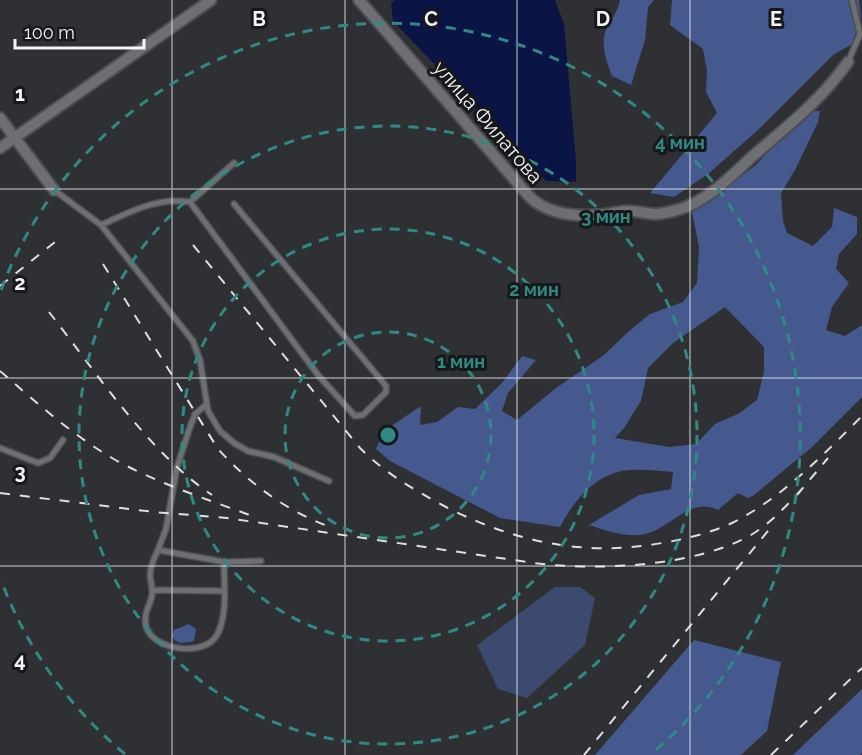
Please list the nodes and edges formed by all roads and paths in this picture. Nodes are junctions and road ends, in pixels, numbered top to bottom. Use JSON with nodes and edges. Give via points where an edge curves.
{"nodes":[{"id":1,"x":211,"y":0,"type":"edge"},
{"id":2,"x":359,"y":0,"type":"edge"},
{"id":3,"x":852,"y":0,"type":"edge"},
{"id":4,"x":848,"y":62,"type":"joint"},
{"id":5,"x":0,"y":118,"type":"edge"},
{"id":6,"x":13,"y":138,"type":"junction"},
{"id":7,"x":0,"y":148,"type":"edge"},
{"id":8,"x":234,"y":163,"type":"dead end"},
{"id":9,"x":54,"y":190,"type":"joint"},
{"id":10,"x":190,"y":202,"type":"junction"},
{"id":11,"x":234,"y":204,"type":"dead end"},
{"id":12,"x":101,"y":225,"type":"junction"},
{"id":13,"x":206,"y":405,"type":"junction"},
{"id":14,"x":63,"y":440,"type":"dead end"},
{"id":15,"x":0,"y":448,"type":"edge"},
{"id":16,"x":329,"y":481,"type":"dead end"},
{"id":17,"x":158,"y":550,"type":"junction"},
{"id":18,"x":261,"y":561,"type":"dead end"},
{"id":19,"x":225,"y":562,"type":"junction"},
{"id":20,"x":152,"y":590,"type":"junction"},
{"id":21,"x":224,"y":591,"type":"junction"}],
"edges":[{"from":1,"to":6,"type":"street"},
{"from":2,"to":4,"type":"street","name":"улица Филатова","via":[[535,203],[557,212],[602,214],[630,210],[660,214],[694,203],[813,105]]},
{"from":3,"to":4,"type":"lane","via":[[860,34]]},
{"from":5,"to":6,"type":"street"},
{"from":6,"to":7,"type":"street"},
{"from":6,"to":9,"type":"street"},
{"from":8,"to":10,"type":"lane"},
{"from":9,"to":12,"type":"lane"},
{"from":10,"to":11,"type":"lane","via":[[318,375],[355,416],[363,415],[387,392],[386,386]]},
{"from":10,"to":12,"type":"lane","via":[[158,202]]},
{"from":12,"to":13,"type":"lane","via":[[193,341],[200,360]]},
{"from":13,"to":16,"type":"lane","via":[[215,424],[234,443]]},
{"from":13,"to":17,"type":"lane","via":[[195,414],[190,427]]},
{"from":14,"to":15,"type":"lane","via":[[50,458],[38,463]]},
{"from":17,"to":19,"type":"lane"},
{"from":17,"to":20,"type":"lane","via":[[150,571]]},
{"from":18,"to":19,"type":"lane"},
{"from":19,"to":21,"type":"lane"},
{"from":20,"to":21,"type":"lane"},
{"from":20,"to":21,"type":"lane","via":[[145,616],[148,632],[158,641],[188,650],[206,645],[216,636],[223,615]]}]}
